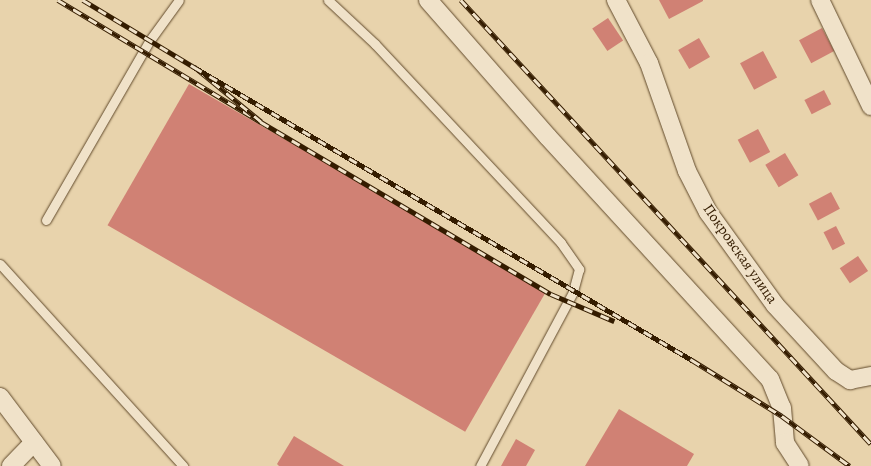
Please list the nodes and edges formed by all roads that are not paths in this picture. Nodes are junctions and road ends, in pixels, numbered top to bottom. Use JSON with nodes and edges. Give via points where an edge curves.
{"nodes":[{"id":1,"x":179,"y":0,"type":"edge"},
{"id":2,"x":328,"y":0,"type":"edge"},
{"id":3,"x":428,"y":0,"type":"edge"},
{"id":4,"x":616,"y":0,"type":"edge"},
{"id":5,"x":820,"y":0,"type":"edge"},
{"id":6,"x":871,"y":106,"type":"edge"},
{"id":7,"x":46,"y":220,"type":"dead end"},
{"id":8,"x":0,"y":264,"type":"edge"},
{"id":9,"x":870,"y":376,"type":"edge"},
{"id":10,"x":0,"y":397,"type":"edge"},
{"id":11,"x":34,"y":442,"type":"junction"},
{"id":12,"x":11,"y":466,"type":"edge"},
{"id":13,"x":52,"y":466,"type":"edge"},
{"id":14,"x":183,"y":466,"type":"edge"},
{"id":15,"x":480,"y":466,"type":"edge"},
{"id":16,"x":800,"y":466,"type":"edge"}],
"edges":[{"from":1,"to":7,"type":"lane","via":[[150,40]]},
{"from":2,"to":15,"type":"lane","via":[[386,55],[561,243],[578,269],[573,292]]},
{"from":3,"to":16,"type":"street","via":[[548,137],[770,379],[782,408],[784,443]]},
{"from":4,"to":9,"type":"street","name":"Покровская улица","via":[[648,63],[688,171],[708,212],[774,305],[836,371],[850,380]]},
{"from":5,"to":6,"type":"street"},
{"from":8,"to":14,"type":"lane"},
{"from":10,"to":11,"type":"street"},
{"from":11,"to":12,"type":"street"},
{"from":11,"to":13,"type":"street"}]}
